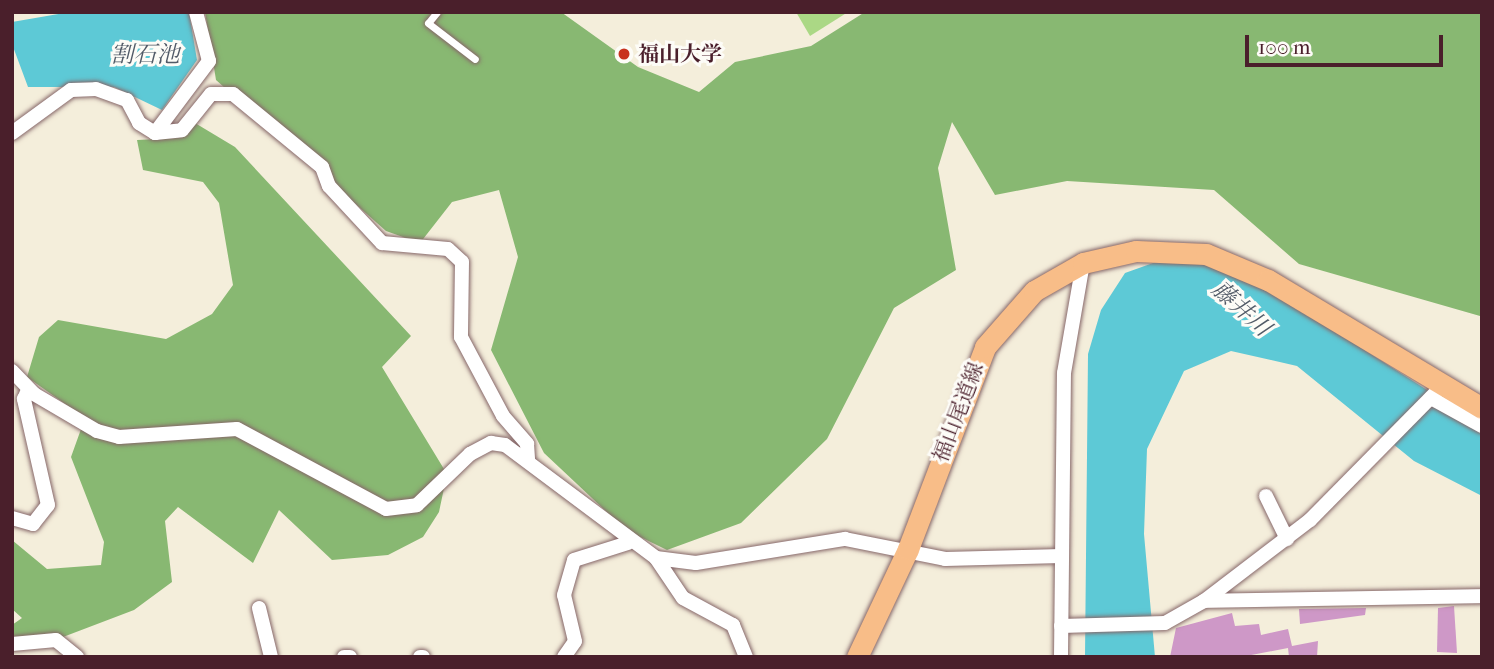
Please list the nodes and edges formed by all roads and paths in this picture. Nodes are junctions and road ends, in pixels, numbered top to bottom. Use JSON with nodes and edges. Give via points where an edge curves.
{"nodes":[{"id":1,"x":196,"y":12,"type":"edge"},
{"id":2,"x":437,"y":12,"type":"edge"},
{"id":3,"x":475,"y":59,"type":"dead end"},
{"id":4,"x":12,"y":133,"type":"edge"},
{"id":5,"x":155,"y":133,"type":"junction"},
{"id":6,"x":1083,"y":263,"type":"junction"},
{"id":7,"x":12,"y":371,"type":"edge"},
{"id":8,"x":28,"y":390,"type":"junction"},
{"id":9,"x":1434,"y":395,"type":"junction"},
{"id":10,"x":1482,"y":408,"type":"edge"},
{"id":11,"x":1482,"y":426,"type":"edge"},
{"id":12,"x":528,"y":460,"type":"junction"},
{"id":13,"x":1266,"y":496,"type":"dead end"},
{"id":14,"x":12,"y":518,"type":"edge"},
{"id":15,"x":1287,"y":539,"type":"junction"},
{"id":16,"x":628,"y":543,"type":"junction"},
{"id":17,"x":908,"y":549,"type":"junction"},
{"id":18,"x":1062,"y":556,"type":"junction"},
{"id":19,"x":656,"y":558,"type":"junction"},
{"id":20,"x":1482,"y":596,"type":"edge"},
{"id":21,"x":1204,"y":601,"type":"junction"},
{"id":22,"x":259,"y":608,"type":"dead end"},
{"id":23,"x":1066,"y":626,"type":"junction"},
{"id":24,"x":12,"y":644,"type":"edge"},
{"id":25,"x":77,"y":657,"type":"edge"},
{"id":26,"x":271,"y":657,"type":"edge"},
{"id":27,"x":344,"y":657,"type":"edge"},
{"id":28,"x":350,"y":657,"type":"edge"},
{"id":29,"x":564,"y":657,"type":"edge"},
{"id":30,"x":746,"y":657,"type":"edge"},
{"id":31,"x":857,"y":657,"type":"edge"},
{"id":32,"x":1061,"y":657,"type":"edge"}],
"edges":[{"from":1,"to":5,"type":"street","via":[[209,61]]},
{"from":2,"to":3,"type":"lane","via":[[428,23]]},
{"from":4,"to":5,"type":"street","via":[[71,90],[96,89],[127,100],[139,123]]},
{"from":5,"to":12,"type":"street","via":[[182,130],[211,94],[233,94],[322,167],[328,186],[382,243],[448,249],[462,262],[461,337],[503,416],[527,444]]},
{"from":6,"to":9,"type":"main road","name":"福山尾道線","via":[[1136,251],[1206,254],[1268,280]]},
{"from":6,"to":17,"type":"main road","name":"福山尾道線","via":[[1034,291],[985,347]]},
{"from":6,"to":18,"type":"street","via":[[1064,373]]},
{"from":7,"to":8,"type":"street"},
{"from":8,"to":12,"type":"street","via":[[119,437],[237,429],[386,509],[417,505],[470,453],[491,443]]},
{"from":8,"to":14,"type":"street","via":[[24,399],[48,505],[33,524]]},
{"from":9,"to":10,"type":"main road","name":"福山尾道線"},
{"from":9,"to":11,"type":"street"},
{"from":9,"to":15,"type":"street"},
{"from":12,"to":16,"type":"street"},
{"from":13,"to":15,"type":"street"},
{"from":15,"to":21,"type":"street"},
{"from":16,"to":19,"type":"street"},
{"from":16,"to":29,"type":"street","via":[[574,560],[564,595],[575,641]]},
{"from":17,"to":18,"type":"street","via":[[945,559]]},
{"from":17,"to":19,"type":"street","via":[[845,539],[696,563]]},
{"from":17,"to":31,"type":"main road","name":"福山尾道線"},
{"from":18,"to":23,"type":"street"},
{"from":19,"to":30,"type":"street","via":[[683,598],[733,625]]},
{"from":20,"to":21,"type":"street"},
{"from":21,"to":23,"type":"street","via":[[1165,623]]},
{"from":22,"to":26,"type":"street"},
{"from":23,"to":32,"type":"street"},
{"from":24,"to":25,"type":"street","via":[[56,640]]},
{"from":27,"to":28,"type":"street"}]}
